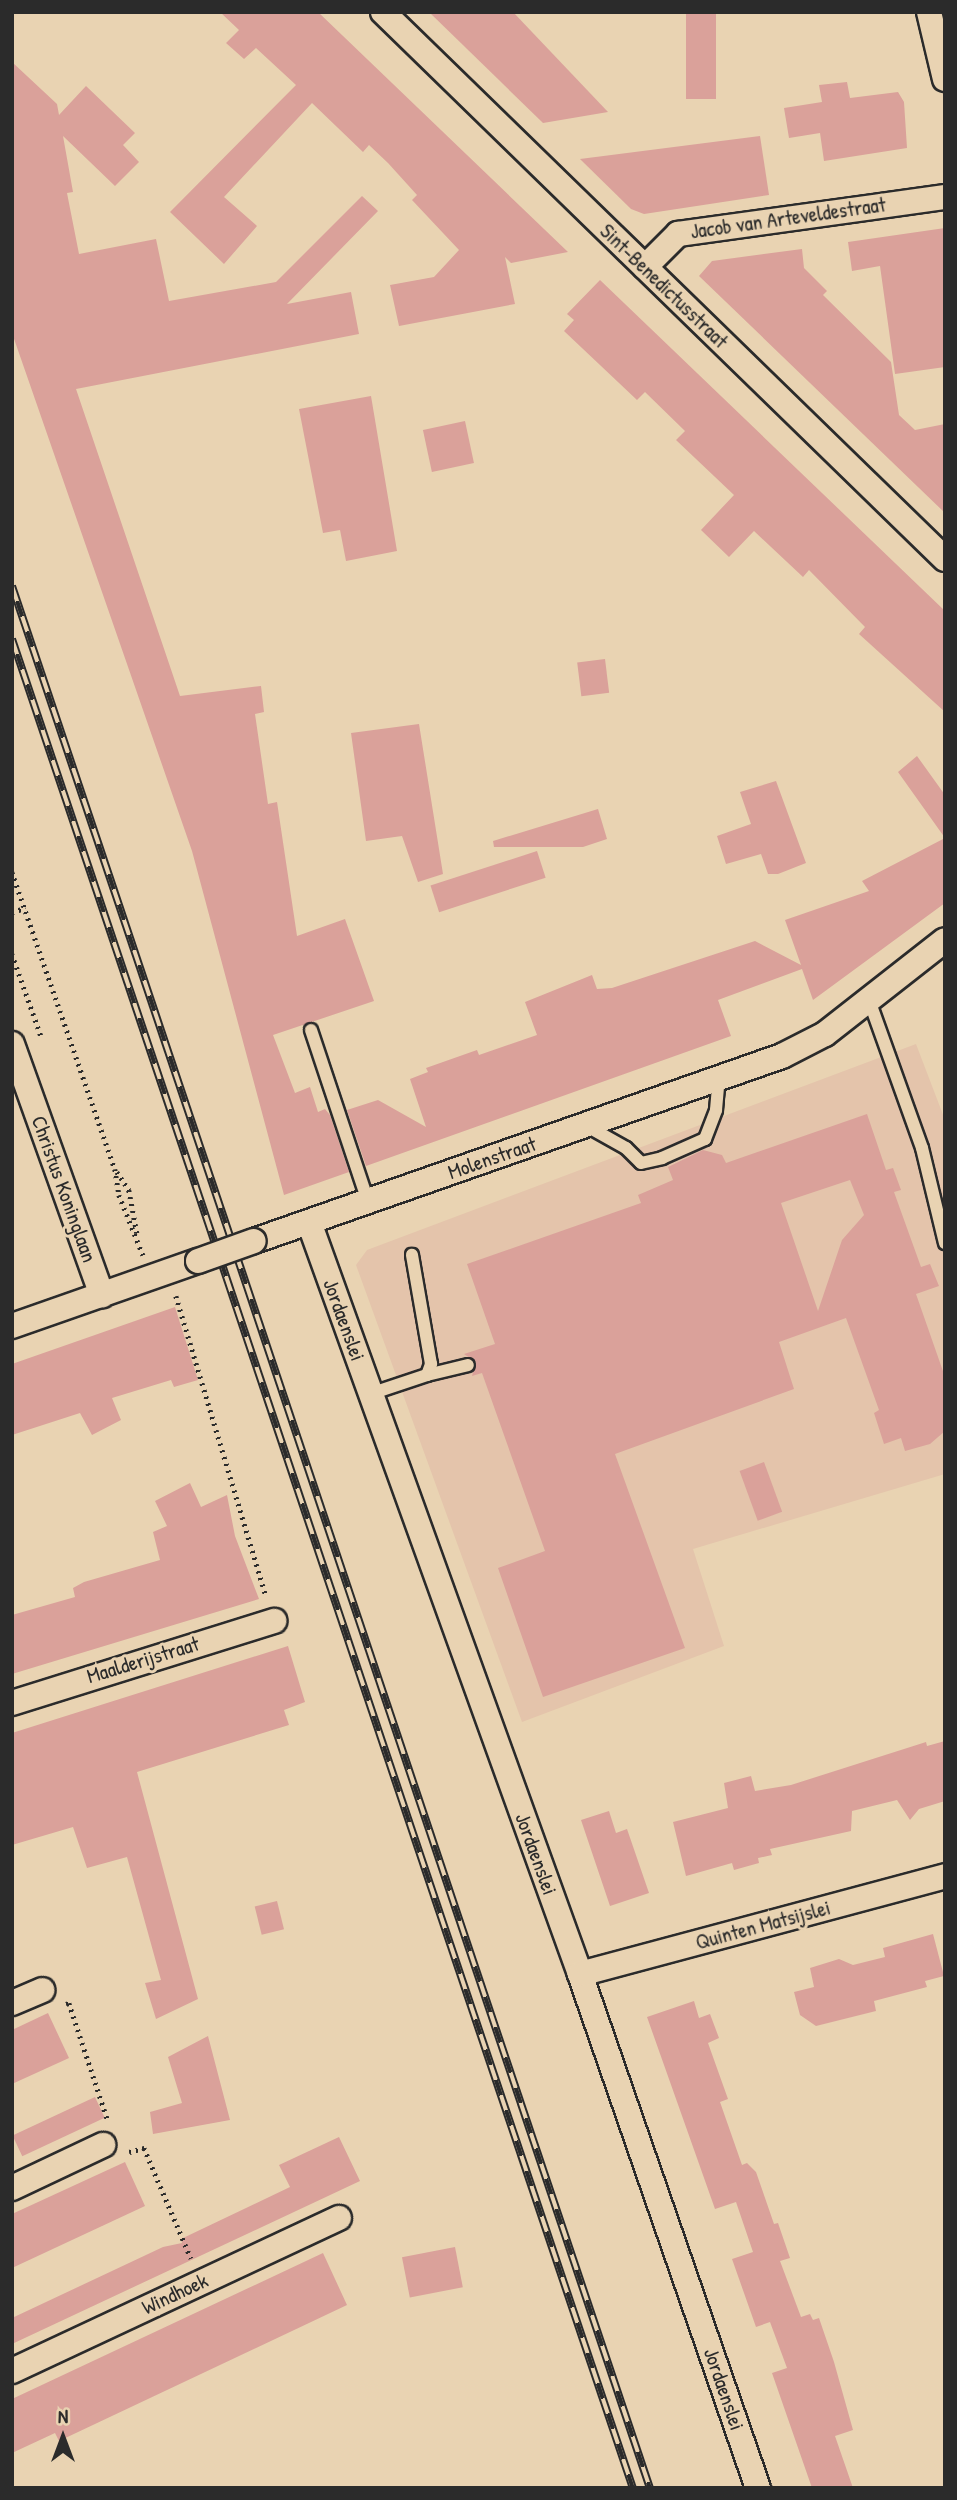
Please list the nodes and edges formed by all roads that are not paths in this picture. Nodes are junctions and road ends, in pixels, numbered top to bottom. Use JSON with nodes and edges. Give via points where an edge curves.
{"nodes":[{"id":1,"x":383,"y":12,"type":"edge"},
{"id":2,"x":929,"y":12,"type":"edge"},
{"id":3,"x":945,"y":79,"type":"edge"},
{"id":4,"x":945,"y":197,"type":"edge"},
{"id":5,"x":645,"y":267,"type":"junction"},
{"id":6,"x":945,"y":559,"type":"edge"},
{"id":7,"x":945,"y":940,"type":"edge"},
{"id":8,"x":869,"y":1000,"type":"junction"},
{"id":9,"x":311,"y":1030,"type":"dead end"},
{"id":10,"x":12,"y":1044,"type":"edge"},
{"id":11,"x":719,"y":1078,"type":"junction"},
{"id":12,"x":584,"y":1125,"type":"junction"},
{"id":13,"x":368,"y":1201,"type":"junction"},
{"id":14,"x":309,"y":1222,"type":"junction"},
{"id":15,"x":945,"y":1243,"type":"edge"},
{"id":16,"x":412,"y":1255,"type":"dead end"},
{"id":17,"x":102,"y":1295,"type":"junction"},
{"id":18,"x":12,"y":1326,"type":"edge"},
{"id":19,"x":468,"y":1365,"type":"dead end"},
{"id":20,"x":427,"y":1375,"type":"junction"},
{"id":21,"x":370,"y":1394,"type":"junction"},
{"id":22,"x":274,"y":1621,"type":"road end"},
{"id":23,"x":12,"y":1703,"type":"edge"},
{"id":24,"x":945,"y":1876,"type":"edge"},
{"id":25,"x":580,"y":1974,"type":"junction"},
{"id":26,"x":42,"y":1990,"type":"road end"},
{"id":27,"x":12,"y":2003,"type":"edge"},
{"id":28,"x":112,"y":2145,"type":"road end"},
{"id":29,"x":12,"y":2188,"type":"edge"},
{"id":30,"x":339,"y":2218,"type":"dead end"},
{"id":31,"x":12,"y":2371,"type":"edge"},
{"id":32,"x":758,"y":2488,"type":"edge"}],
"edges":[{"from":1,"to":5,"type":"street","name":"Sint-Benedictusstraat"},
{"from":2,"to":3,"type":"street"},
{"from":4,"to":5,"type":"street","name":"Jacob van Arteveldestraat","via":[[678,234]]},
{"from":5,"to":6,"type":"street","name":"Sint-Benedictusstraat"},
{"from":7,"to":8,"type":"street","name":"Molenstraat"},
{"from":8,"to":11,"type":"street","name":"Molenstraat","via":[[806,1045]]},
{"from":8,"to":15,"type":"lane","via":[[922,1148]]},
{"from":9,"to":13,"type":"lane"},
{"from":10,"to":17,"type":"street","name":"Christus Koninglaan"},
{"from":11,"to":12,"type":"street","name":"Molenstraat"},
{"from":11,"to":12,"type":"lane","via":[[716,1110],[705,1139],[662,1158],[641,1163],[626,1148]]},
{"from":12,"to":13,"type":"street","name":"Molenstraat"},
{"from":13,"to":14,"type":"street","name":"Molenstraat"},
{"from":14,"to":17,"type":"street","name":"Molenstraat","bridge":true},
{"from":14,"to":21,"type":"street","name":"Jordaenslei"},
{"from":16,"to":20,"type":"lane","via":[[431,1364]]},
{"from":17,"to":18,"type":"street","name":"Molenstraat"},
{"from":19,"to":20,"type":"lane"},
{"from":20,"to":21,"type":"lane"},
{"from":21,"to":25,"type":"street","name":"Jordaenslei"},
{"from":22,"to":23,"type":"street","name":"Maalderijstraat"},
{"from":24,"to":25,"type":"street","name":"Quinten Matsijslei"},
{"from":25,"to":32,"type":"street","name":"Jordaenslei"},
{"from":26,"to":27,"type":"street"},
{"from":28,"to":29,"type":"street"},
{"from":30,"to":31,"type":"street","name":"Windhoek"}]}
